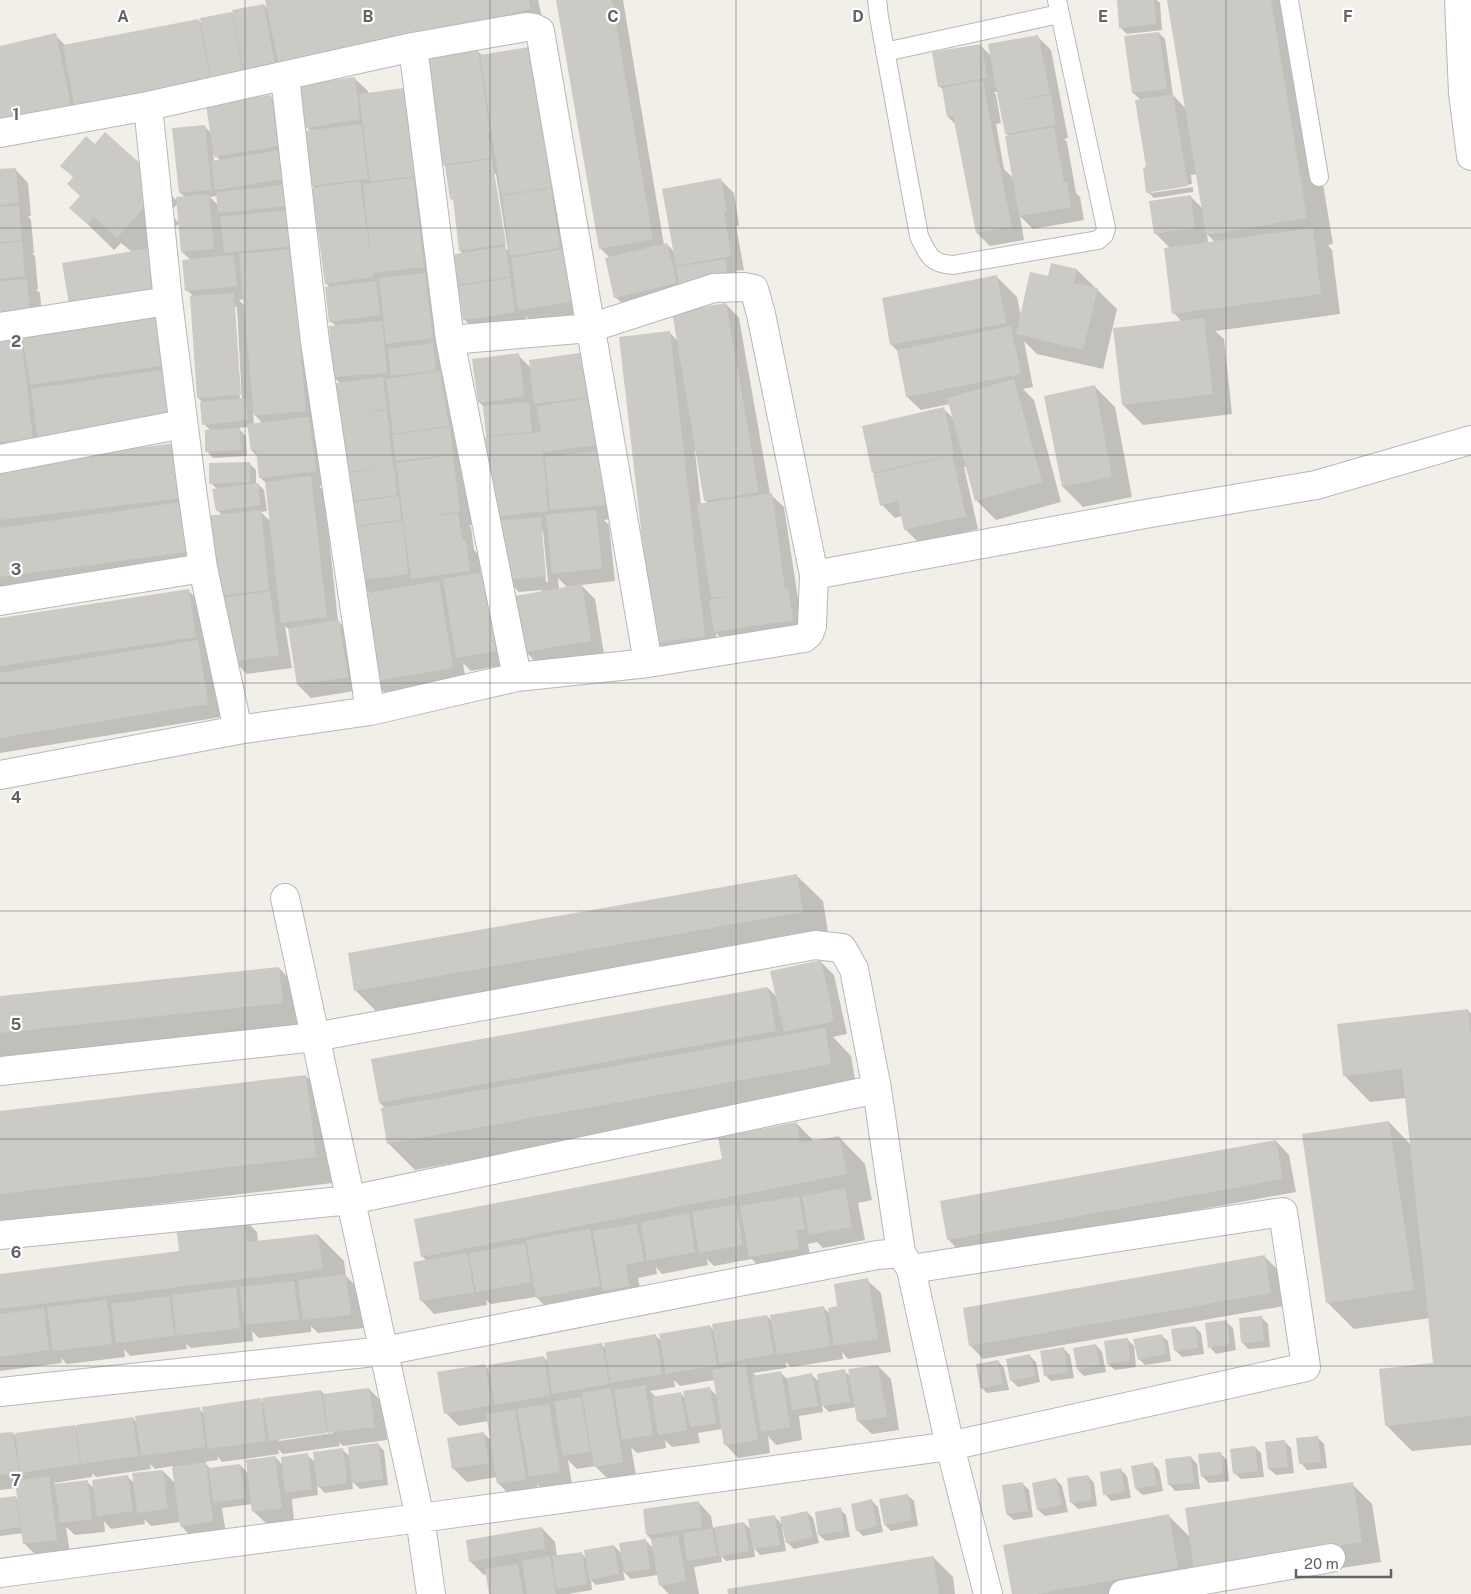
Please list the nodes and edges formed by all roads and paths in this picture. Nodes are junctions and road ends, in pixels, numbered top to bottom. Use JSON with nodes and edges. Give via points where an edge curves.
{"nodes":[{"id":1,"x":877,"y":0,"type":"edge"},
{"id":2,"x":1290,"y":0,"type":"edge"},
{"id":3,"x":1459,"y":0,"type":"edge"},
{"id":4,"x":1058,"y":7,"type":"edge"},
{"id":5,"x":413,"y":47,"type":"junction"},
{"id":6,"x":885,"y":52,"type":"junction"},
{"id":7,"x":285,"y":76,"type":"junction"},
{"id":8,"x":148,"y":106,"type":"junction"},
{"id":9,"x":0,"y":133,"type":"edge"},
{"id":10,"x":1471,"y":152,"type":"edge"},
{"id":11,"x":1471,"y":156,"type":"edge"},
{"id":12,"x":1319,"y":177,"type":"dead end"},
{"id":13,"x":168,"y":301,"type":"junction"},
{"id":14,"x":0,"y":327,"type":"edge"},
{"id":15,"x":590,"y":328,"type":"junction"},
{"id":16,"x":450,"y":340,"type":"junction"},
{"id":17,"x":183,"y":424,"type":"junction"},
{"id":18,"x":1471,"y":440,"type":"edge"},
{"id":19,"x":0,"y":459,"type":"edge"},
{"id":20,"x":203,"y":568,"type":"junction"},
{"id":21,"x":814,"y":575,"type":"junction"},
{"id":22,"x":0,"y":601,"type":"edge"},
{"id":23,"x":648,"y":663,"type":"junction"},
{"id":24,"x":517,"y":677,"type":"junction"},
{"id":25,"x":370,"y":710,"type":"junction"},
{"id":26,"x":238,"y":730,"type":"junction"},
{"id":27,"x":0,"y":775,"type":"edge"},
{"id":28,"x":285,"y":898,"type":"dead end"},
{"id":29,"x":316,"y":1038,"type":"junction"},
{"id":30,"x":0,"y":1071,"type":"edge"},
{"id":31,"x":877,"y":1089,"type":"junction"},
{"id":32,"x":351,"y":1200,"type":"junction"},
{"id":33,"x":0,"y":1235,"type":"edge"},
{"id":34,"x":906,"y":1261,"type":"junction"},
{"id":35,"x":384,"y":1351,"type":"junction"},
{"id":36,"x":0,"y":1392,"type":"edge"},
{"id":37,"x":950,"y":1446,"type":"junction"},
{"id":38,"x":420,"y":1518,"type":"junction"},
{"id":39,"x":1331,"y":1558,"type":"dead end"},
{"id":40,"x":0,"y":1573,"type":"edge"},
{"id":41,"x":431,"y":1594,"type":"edge"},
{"id":42,"x":988,"y":1594,"type":"edge"},
{"id":43,"x":1123,"y":1594,"type":"edge"}],
"edges":[{"from":1,"to":6,"type":"lane"},
{"from":2,"to":12,"type":"lane"},
{"from":3,"to":10,"type":"street","via":[[1463,93]]},
{"from":4,"to":6,"type":"lane"},
{"from":4,"to":6,"type":"lane","via":[[1106,228],[1098,240],[953,265],[940,264],[927,253],[920,236]]},
{"from":5,"to":7,"type":"street"},
{"from":5,"to":15,"type":"street","via":[[526,27],[540,32]]},
{"from":5,"to":16,"type":"street"},
{"from":7,"to":8,"type":"street"},
{"from":7,"to":25,"type":"street","via":[[315,342]]},
{"from":8,"to":9,"type":"street"},
{"from":8,"to":13,"type":"street"},
{"from":10,"to":11,"type":"street"},
{"from":13,"to":14,"type":"street"},
{"from":13,"to":17,"type":"street"},
{"from":15,"to":16,"type":"street"},
{"from":15,"to":21,"type":"street","via":[[714,288],[754,289]]},
{"from":15,"to":23,"type":"street"},
{"from":16,"to":24,"type":"street"},
{"from":17,"to":19,"type":"street"},
{"from":17,"to":20,"type":"street"},
{"from":18,"to":21,"type":"street","via":[[1316,485]]},
{"from":20,"to":22,"type":"street"},
{"from":20,"to":26,"type":"street"},
{"from":21,"to":23,"type":"street","via":[[812,626],[804,638]]},
{"from":23,"to":24,"type":"street"},
{"from":24,"to":25,"type":"street"},
{"from":25,"to":26,"type":"street"},
{"from":26,"to":27,"type":"street"},
{"from":28,"to":29,"type":"street"},
{"from":29,"to":30,"type":"street"},
{"from":29,"to":31,"type":"street","via":[[815,945],[842,948],[854,969]]},
{"from":29,"to":32,"type":"street"},
{"from":31,"to":32,"type":"street"},
{"from":31,"to":34,"type":"street"},
{"from":32,"to":33,"type":"street"},
{"from":32,"to":35,"type":"street"},
{"from":34,"to":35,"type":"street","via":[[877,1255]]},
{"from":34,"to":37,"type":"street"},
{"from":34,"to":37,"type":"street","via":[[1283,1212],[1306,1367]]},
{"from":35,"to":36,"type":"street"},
{"from":35,"to":38,"type":"street"},
{"from":37,"to":38,"type":"street"},
{"from":37,"to":42,"type":"street"},
{"from":38,"to":40,"type":"street"},
{"from":38,"to":41,"type":"street"},
{"from":39,"to":43,"type":"street"}]}
